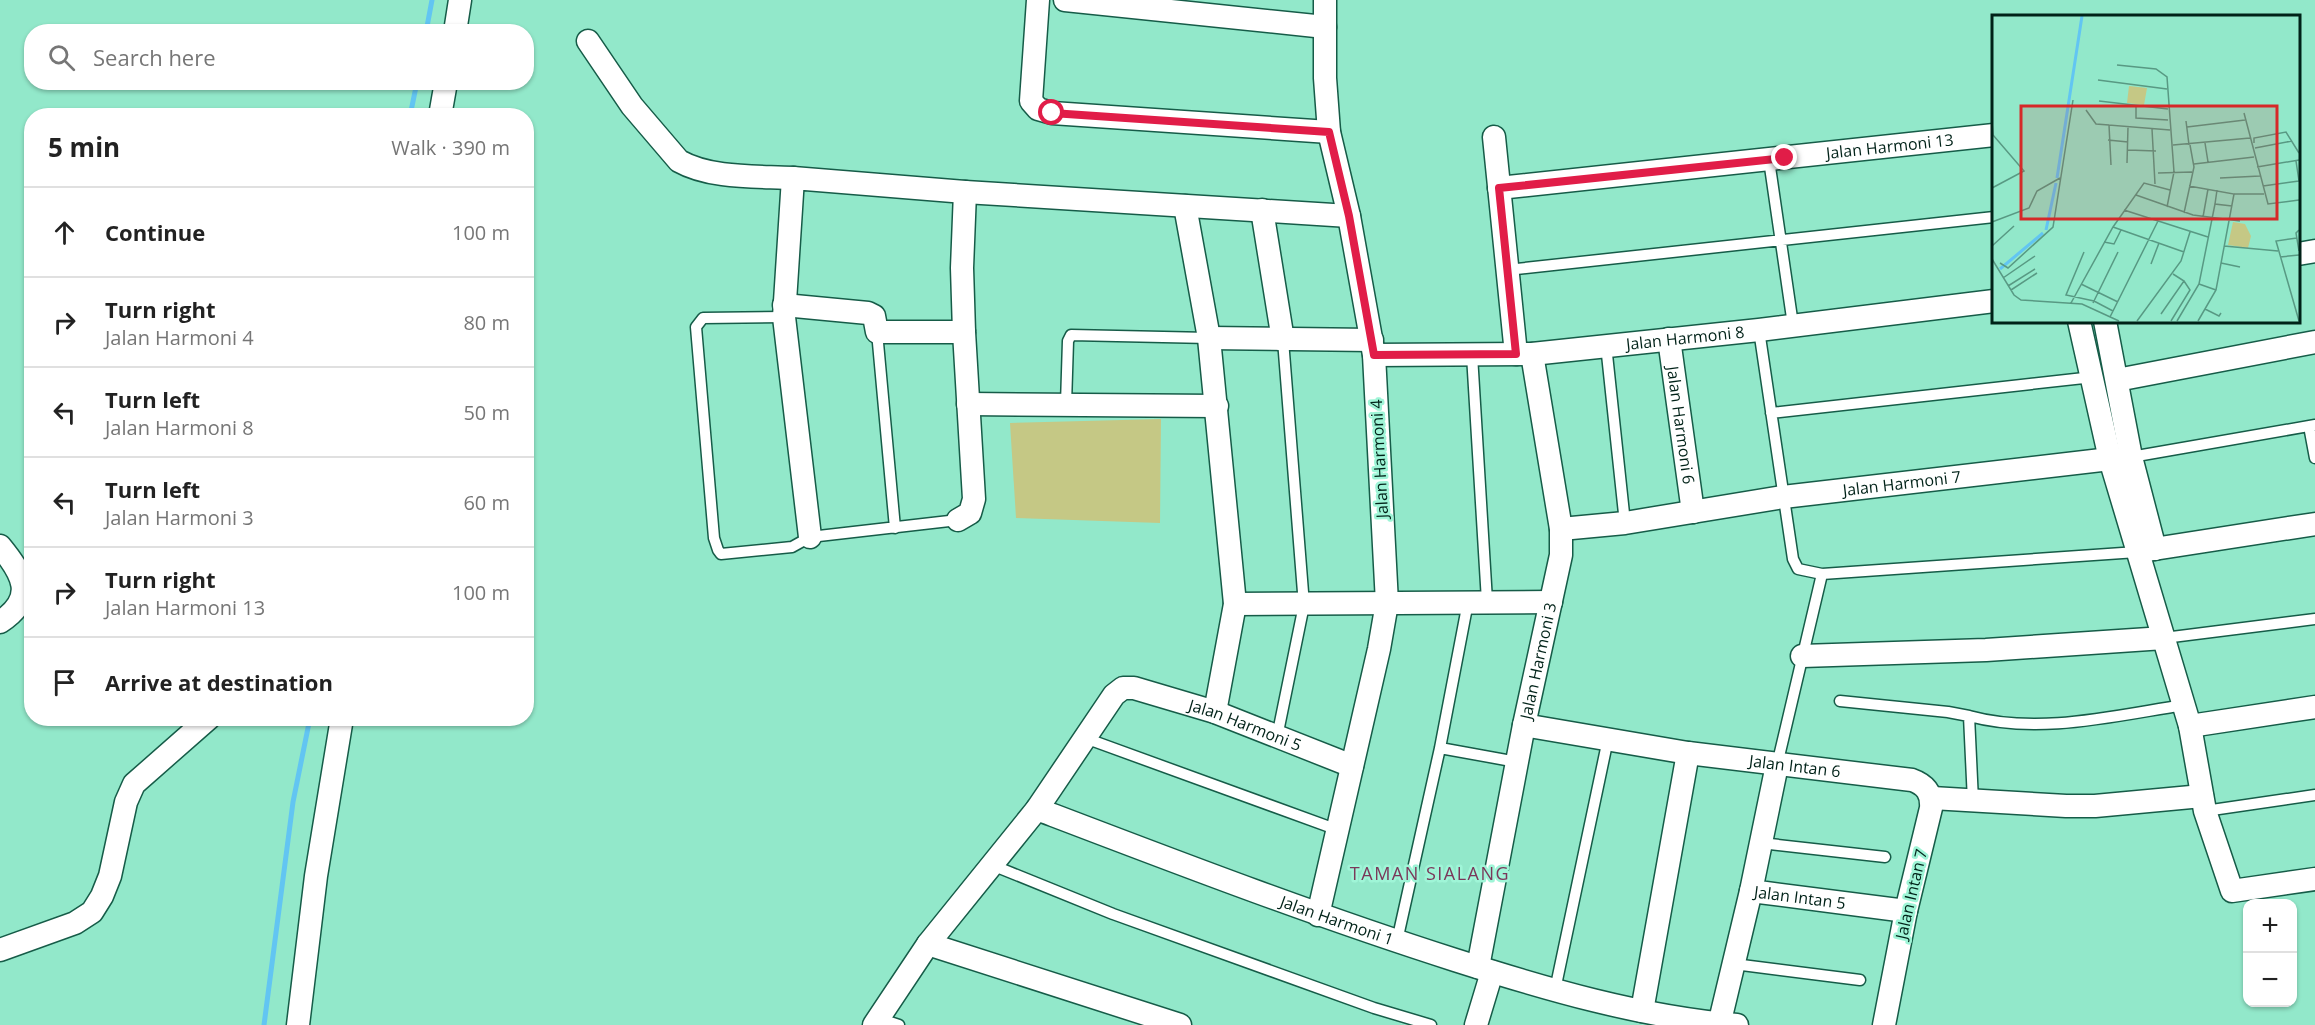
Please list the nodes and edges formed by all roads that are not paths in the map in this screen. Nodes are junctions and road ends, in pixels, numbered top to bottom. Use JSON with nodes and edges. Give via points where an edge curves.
{"nodes":[{"id":1,"x":460,"y":0,"type":"edge"},
{"id":2,"x":1038,"y":0,"type":"edge"},
{"id":3,"x":1065,"y":0,"type":"edge"},
{"id":4,"x":1325,"y":0,"type":"edge"},
{"id":5,"x":1099,"y":2,"type":"edge"},
{"id":6,"x":456,"y":24,"type":"edge"},
{"id":7,"x":1326,"y":27,"type":"junction"},
{"id":8,"x":588,"y":40,"type":"dead end"},
{"id":9,"x":445,"y":90,"type":"edge"},
{"id":10,"x":441,"y":108,"type":"edge"},
{"id":11,"x":1329,"y":132,"type":"junction"},
{"id":12,"x":1992,"y":135,"type":"edge"},
{"id":13,"x":1494,"y":137,"type":"dead end"},
{"id":14,"x":1769,"y":160,"type":"junction"},
{"id":15,"x":793,"y":178,"type":"junction"},
{"id":16,"x":1499,"y":188,"type":"junction"},
{"id":17,"x":965,"y":192,"type":"junction"},
{"id":18,"x":1185,"y":206,"type":"junction"},
{"id":19,"x":1262,"y":210,"type":"junction"},
{"id":20,"x":1349,"y":216,"type":"junction"},
{"id":21,"x":1992,"y":217,"type":"edge"},
{"id":22,"x":1781,"y":240,"type":"junction"},
{"id":23,"x":2315,"y":251,"type":"edge"},
{"id":24,"x":2300,"y":254,"type":"edge"},
{"id":25,"x":1508,"y":270,"type":"junction"},
{"id":26,"x":1992,"y":301,"type":"edge"},
{"id":27,"x":784,"y":311,"type":"junction"},
{"id":28,"x":2079,"y":322,"type":"edge"},
{"id":29,"x":2105,"y":322,"type":"edge"},
{"id":30,"x":1793,"y":325,"type":"junction"},
{"id":31,"x":1759,"y":330,"type":"junction"},
{"id":32,"x":877,"y":332,"type":"junction"},
{"id":33,"x":964,"y":332,"type":"junction"},
{"id":34,"x":1209,"y":338,"type":"junction"},
{"id":35,"x":1669,"y":339,"type":"junction"},
{"id":36,"x":1283,"y":340,"type":"junction"},
{"id":37,"x":2315,"y":342,"type":"edge"},
{"id":38,"x":1606,"y":345,"type":"junction"},
{"id":39,"x":1373,"y":347,"type":"junction"},
{"id":40,"x":1524,"y":354,"type":"junction"},
{"id":41,"x":1472,"y":355,"type":"junction"},
{"id":42,"x":2093,"y":377,"type":"junction"},
{"id":43,"x":2117,"y":380,"type":"junction"},
{"id":44,"x":968,"y":404,"type":"junction"},
{"id":45,"x":1066,"y":404,"type":"junction"},
{"id":46,"x":1217,"y":406,"type":"junction"},
{"id":47,"x":1771,"y":412,"type":"junction"},
{"id":48,"x":2312,"y":425,"type":"edge"},
{"id":49,"x":2121,"y":458,"type":"junction"},
{"id":50,"x":2315,"y":458,"type":"edge"},
{"id":51,"x":1783,"y":497,"type":"junction"},
{"id":52,"x":1693,"y":512,"type":"junction"},
{"id":53,"x":958,"y":520,"type":"joint"},
{"id":54,"x":1625,"y":523,"type":"junction"},
{"id":55,"x":2315,"y":524,"type":"edge"},
{"id":56,"x":895,"y":528,"type":"junction"},
{"id":57,"x":1561,"y":530,"type":"junction"},
{"id":58,"x":810,"y":537,"type":"junction"},
{"id":59,"x":0,"y":546,"type":"edge"},
{"id":60,"x":2146,"y":551,"type":"junction"},
{"id":61,"x":1822,"y":574,"type":"junction"},
{"id":62,"x":1478,"y":602,"type":"junction"},
{"id":63,"x":1551,"y":602,"type":"junction"},
{"id":64,"x":1387,"y":603,"type":"junction"},
{"id":65,"x":1235,"y":604,"type":"junction"},
{"id":66,"x":1304,"y":604,"type":"junction"},
{"id":67,"x":2315,"y":619,"type":"edge"},
{"id":68,"x":0,"y":622,"type":"edge"},
{"id":69,"x":2164,"y":638,"type":"junction"},
{"id":70,"x":1802,"y":656,"type":"junction"},
{"id":71,"x":1840,"y":701,"type":"dead end"},
{"id":72,"x":2315,"y":707,"type":"edge"},
{"id":73,"x":1215,"y":712,"type":"junction"},
{"id":74,"x":2187,"y":715,"type":"junction"},
{"id":75,"x":1969,"y":716,"type":"junction"},
{"id":76,"x":1524,"y":725,"type":"junction"},
{"id":77,"x":200,"y":726,"type":"edge"},
{"id":78,"x":341,"y":726,"type":"edge"},
{"id":79,"x":1277,"y":736,"type":"junction"},
{"id":80,"x":1085,"y":738,"type":"junction"},
{"id":81,"x":1608,"y":739,"type":"junction"},
{"id":82,"x":1440,"y":748,"type":"junction"},
{"id":83,"x":1688,"y":753,"type":"junction"},
{"id":84,"x":1517,"y":762,"type":"junction"},
{"id":85,"x":1777,"y":765,"type":"junction"},
{"id":86,"x":1352,"y":766,"type":"junction"},
{"id":87,"x":2315,"y":795,"type":"edge"},
{"id":88,"x":1932,"y":798,"type":"junction"},
{"id":89,"x":1973,"y":801,"type":"junction"},
{"id":90,"x":2204,"y":803,"type":"junction"},
{"id":91,"x":1037,"y":809,"type":"junction"},
{"id":92,"x":1338,"y":830,"type":"junction"},
{"id":93,"x":1761,"y":843,"type":"junction"},
{"id":94,"x":1885,"y":857,"type":"dead end"},
{"id":95,"x":992,"y":866,"type":"junction"},
{"id":96,"x":2315,"y":879,"type":"edge"},
{"id":97,"x":1751,"y":891,"type":"junction"},
{"id":98,"x":1906,"y":911,"type":"junction"},
{"id":99,"x":1318,"y":915,"type":"junction"},
{"id":100,"x":1397,"y":942,"type":"junction"},
{"id":101,"x":928,"y":944,"type":"junction"},
{"id":102,"x":0,"y":950,"type":"edge"},
{"id":103,"x":1734,"y":964,"type":"junction"},
{"id":104,"x":1485,"y":969,"type":"junction"},
{"id":105,"x":1860,"y":980,"type":"dead end"},
{"id":106,"x":1556,"y":990,"type":"junction"},
{"id":107,"x":1642,"y":1011,"type":"junction"},
{"id":108,"x":883,"y":1023,"type":"edge"},
{"id":109,"x":1725,"y":1024,"type":"edge"},
{"id":110,"x":298,"y":1025,"type":"edge"},
{"id":111,"x":1180,"y":1025,"type":"edge"},
{"id":112,"x":1431,"y":1025,"type":"edge"},
{"id":113,"x":1476,"y":1025,"type":"edge"},
{"id":114,"x":1884,"y":1025,"type":"edge"}],
"edges":[{"from":1,"to":6,"type":"street"},
{"from":2,"to":11,"type":"street","via":[[1031,101],[1038,109]]},
{"from":3,"to":5,"type":"street"},
{"from":4,"to":7,"type":"street","name":"Jalan Harmoni 4"},
{"from":5,"to":7,"type":"street"},
{"from":7,"to":11,"type":"street","name":"Jalan Harmoni 4"},
{"from":8,"to":15,"type":"street","via":[[632,106],[679,160],[722,173]]},
{"from":9,"to":10,"type":"street"},
{"from":11,"to":20,"type":"street","name":"Jalan Harmoni 4"},
{"from":12,"to":14,"type":"street","name":"Jalan Harmoni 13"},
{"from":13,"to":16,"type":"street","name":"Jalan Harmoni 3"},
{"from":14,"to":16,"type":"street","name":"Jalan Harmoni 13"},
{"from":14,"to":22,"type":"lane"},
{"from":15,"to":17,"type":"street"},
{"from":15,"to":27,"type":"street"},
{"from":16,"to":25,"type":"street","name":"Jalan Harmoni 3"},
{"from":17,"to":18,"type":"street"},
{"from":17,"to":33,"type":"street"},
{"from":18,"to":19,"type":"street"},
{"from":18,"to":34,"type":"street"},
{"from":19,"to":20,"type":"street"},
{"from":19,"to":36,"type":"street"},
{"from":20,"to":39,"type":"street","name":"Jalan Harmoni 4"},
{"from":21,"to":22,"type":"lane"},
{"from":22,"to":25,"type":"lane"},
{"from":22,"to":30,"type":"lane"},
{"from":23,"to":24,"type":"street"},
{"from":25,"to":40,"type":"street","name":"Jalan Harmoni 3"},
{"from":26,"to":30,"type":"street","name":"Jalan Harmoni 8"},
{"from":27,"to":32,"type":"street","via":[[868,313],[874,316]]},
{"from":27,"to":58,"type":"street"},
{"from":27,"to":58,"type":"lane","via":[[703,318],[696,327],[714,538],[721,554],[729,555],[792,547]]},
{"from":28,"to":42,"type":"street"},
{"from":29,"to":43,"type":"street"},
{"from":30,"to":31,"type":"street","name":"Jalan Harmoni 8"},
{"from":31,"to":35,"type":"street","name":"Jalan Harmoni 8"},
{"from":31,"to":47,"type":"lane"},
{"from":32,"to":33,"type":"street"},
{"from":32,"to":56,"type":"lane"},
{"from":33,"to":44,"type":"street"},
{"from":34,"to":36,"type":"street","name":"Jalan Harmoni 8"},
{"from":34,"to":45,"type":"lane","via":[[1071,335]]},
{"from":34,"to":46,"type":"street"},
{"from":35,"to":38,"type":"street","name":"Jalan Harmoni 8"},
{"from":35,"to":52,"type":"street","name":"Jalan Harmoni 6"},
{"from":36,"to":39,"type":"street","name":"Jalan Harmoni 8"},
{"from":36,"to":66,"type":"lane"},
{"from":37,"to":43,"type":"street"},
{"from":38,"to":40,"type":"street","name":"Jalan Harmoni 8"},
{"from":38,"to":54,"type":"lane"},
{"from":39,"to":41,"type":"street","name":"Jalan Harmoni 8"},
{"from":39,"to":64,"type":"street","name":"Jalan Harmoni 4"},
{"from":40,"to":41,"type":"street","name":"Jalan Harmoni 8"},
{"from":40,"to":57,"type":"street","name":"Jalan Harmoni 3"},
{"from":41,"to":62,"type":"lane"},
{"from":42,"to":47,"type":"lane"},
{"from":42,"to":49,"type":"street"},
{"from":43,"to":49,"type":"street"},
{"from":44,"to":45,"type":"street"},
{"from":44,"to":53,"type":"street","via":[[974,499],[970,513]]},
{"from":45,"to":46,"type":"street"},
{"from":46,"to":65,"type":"street"},
{"from":47,"to":51,"type":"lane"},
{"from":48,"to":49,"type":"lane"},
{"from":48,"to":50,"type":"lane"},
{"from":49,"to":51,"type":"street","name":"Jalan Harmoni 7"},
{"from":49,"to":60,"type":"street"},
{"from":51,"to":52,"type":"street","name":"Jalan Harmoni 7"},
{"from":51,"to":61,"type":"lane","via":[[1794,564]]},
{"from":52,"to":54,"type":"street","name":"Jalan Harmoni 7"},
{"from":53,"to":56,"type":"lane"},
{"from":54,"to":57,"type":"street","name":"Jalan Harmoni 7"},
{"from":55,"to":60,"type":"street"},
{"from":56,"to":58,"type":"lane"},
{"from":57,"to":63,"type":"street","name":"Jalan Harmoni 3","via":[[1561,555]]},
{"from":59,"to":68,"type":"street","via":[[17,567],[24,587],[21,602]]},
{"from":60,"to":61,"type":"lane"},
{"from":60,"to":69,"type":"street"},
{"from":61,"to":70,"type":"lane"},
{"from":62,"to":63,"type":"street"},
{"from":62,"to":64,"type":"street"},
{"from":62,"to":82,"type":"lane"},
{"from":63,"to":76,"type":"street","name":"Jalan Harmoni 3"},
{"from":64,"to":66,"type":"street"},
{"from":64,"to":86,"type":"street","name":"Jalan Harmoni 4"},
{"from":65,"to":66,"type":"street"},
{"from":65,"to":73,"type":"street"},
{"from":66,"to":79,"type":"lane"},
{"from":67,"to":69,"type":"lane"},
{"from":69,"to":70,"type":"street","via":[[1986,650]]},
{"from":69,"to":74,"type":"street"},
{"from":70,"to":85,"type":"lane"},
{"from":71,"to":75,"type":"lane"},
{"from":72,"to":74,"type":"street"},
{"from":73,"to":79,"type":"street","name":"Jalan Harmoni 5"},
{"from":73,"to":80,"type":"street","name":"Jalan Harmoni 5","via":[[1123,688]]},
{"from":74,"to":75,"type":"lane","via":[[2025,725]]},
{"from":74,"to":90,"type":"street"},
{"from":75,"to":89,"type":"lane"},
{"from":76,"to":81,"type":"street","name":"Jalan Intan 6"},
{"from":76,"to":84,"type":"street","name":"Jalan Harmoni 3"},
{"from":77,"to":102,"type":"street","via":[[134,784],[126,802],[110,876],[92,912],[75,923]]},
{"from":78,"to":110,"type":"street","via":[[316,876]]},
{"from":79,"to":86,"type":"street","name":"Jalan Harmoni 5"},
{"from":80,"to":91,"type":"street"},
{"from":80,"to":92,"type":"lane"},
{"from":81,"to":83,"type":"street","name":"Jalan Intan 6"},
{"from":81,"to":106,"type":"lane"},
{"from":82,"to":84,"type":"lane"},
{"from":82,"to":100,"type":"lane"},
{"from":83,"to":85,"type":"street","name":"Jalan Intan 6"},
{"from":83,"to":107,"type":"street"},
{"from":84,"to":104,"type":"street","name":"Jalan Harmoni 3"},
{"from":85,"to":88,"type":"street","name":"Jalan Intan 6","via":[[1904,779],[1921,783]]},
{"from":85,"to":93,"type":"street","name":"Jalan Intan 5"},
{"from":86,"to":92,"type":"street","name":"Jalan Harmoni 4"},
{"from":87,"to":90,"type":"lane"},
{"from":88,"to":89,"type":"street"},
{"from":88,"to":98,"type":"street","name":"Jalan Intan 7"},
{"from":89,"to":90,"type":"street","via":[[2066,806]]},
{"from":90,"to":96,"type":"street","via":[[2232,891]]},
{"from":91,"to":95,"type":"street"},
{"from":91,"to":99,"type":"street","name":"Jalan Harmoni 1"},
{"from":92,"to":99,"type":"street","name":"Jalan Harmoni 4"},
{"from":93,"to":94,"type":"lane"},
{"from":93,"to":97,"type":"street","name":"Jalan Intan 5"},
{"from":95,"to":101,"type":"street"},
{"from":95,"to":112,"type":"lane","via":[[1113,914]]},
{"from":97,"to":98,"type":"street","name":"Jalan Intan 5"},
{"from":97,"to":103,"type":"street"},
{"from":98,"to":114,"type":"street","name":"Jalan Intan 7"},
{"from":99,"to":100,"type":"street","name":"Jalan Harmoni 1"},
{"from":100,"to":104,"type":"street","name":"Jalan Harmoni 1"},
{"from":101,"to":108,"type":"street"},
{"from":101,"to":111,"type":"street"},
{"from":103,"to":105,"type":"lane"},
{"from":103,"to":109,"type":"street"},
{"from":104,"to":106,"type":"street","name":"Jalan Harmoni 1"},
{"from":104,"to":113,"type":"street","name":"Jalan Harmoni 3"},
{"from":106,"to":107,"type":"street","name":"Jalan Harmoni 1"},
{"from":107,"to":109,"type":"street","name":"Jalan Harmoni 1"}]}
